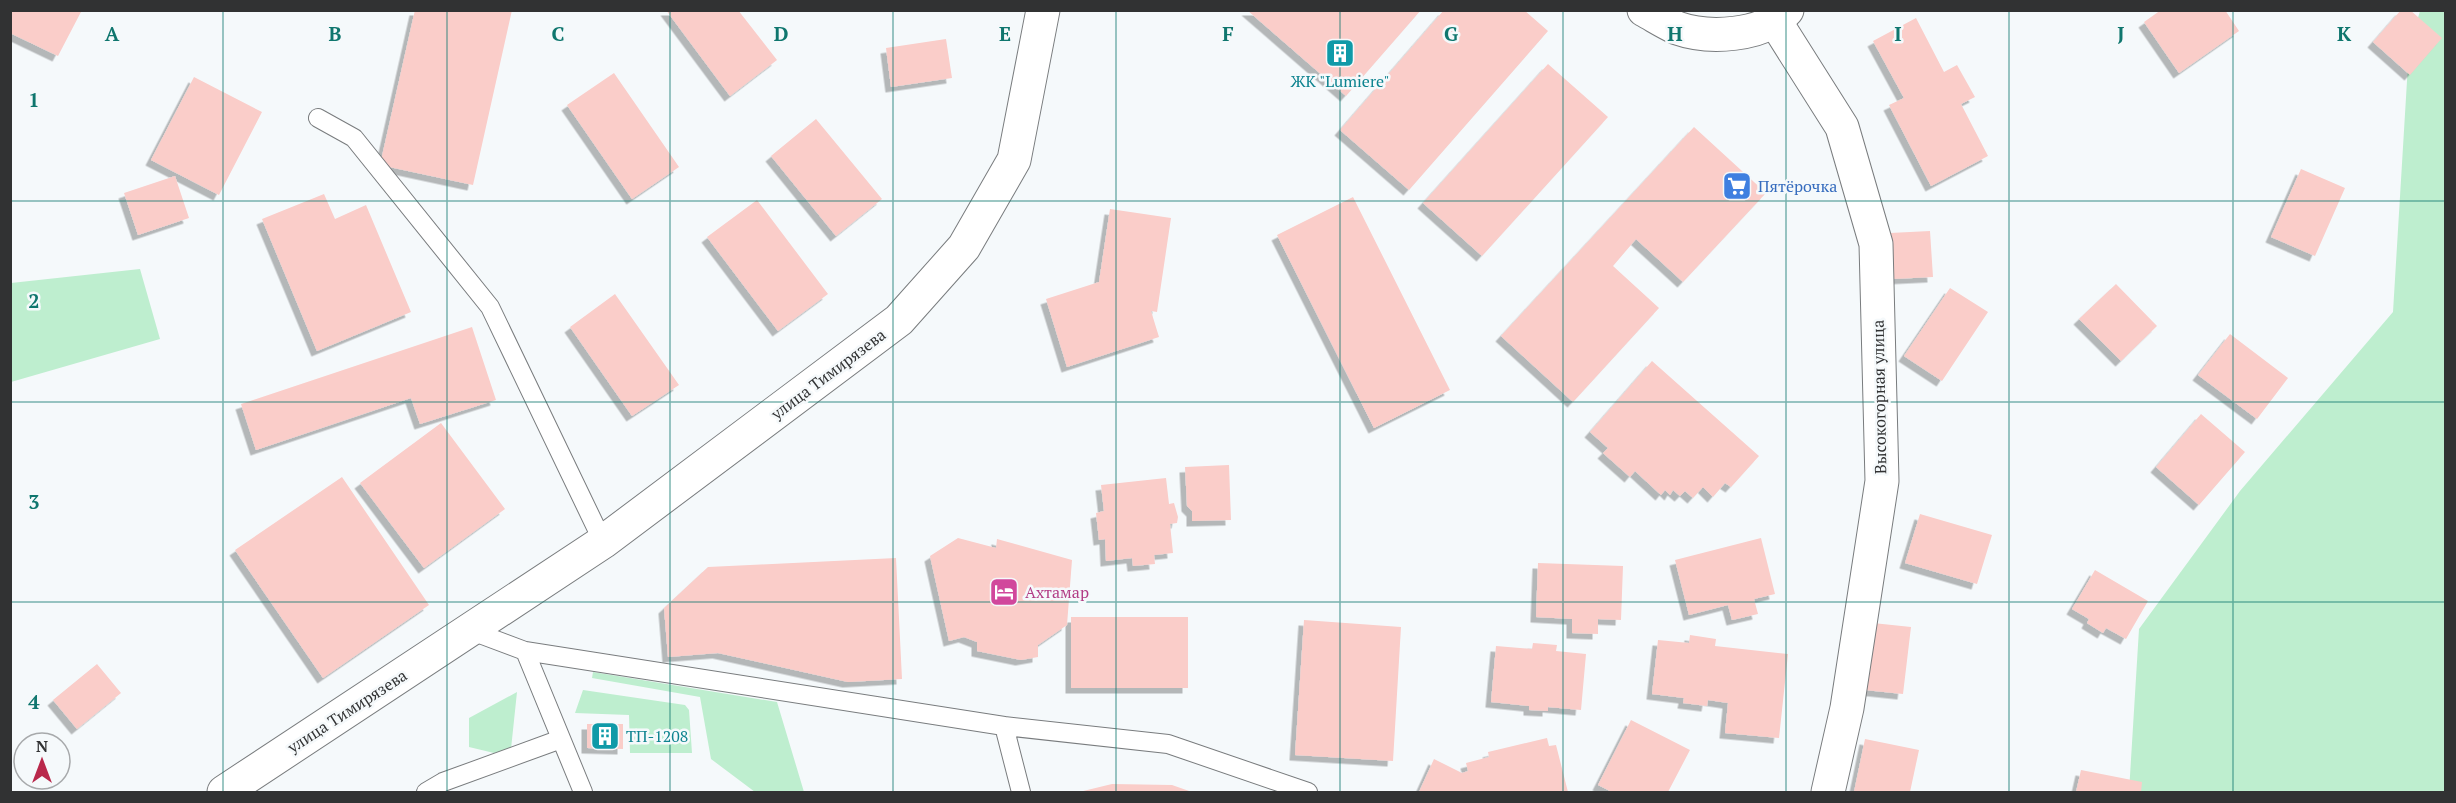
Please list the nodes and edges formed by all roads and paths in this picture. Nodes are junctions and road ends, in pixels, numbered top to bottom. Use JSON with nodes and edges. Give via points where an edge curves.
{"nodes":[{"id":1,"x":1043,"y":10,"type":"edge"},
{"id":2,"x":1644,"y":10,"type":"edge"},
{"id":3,"x":1781,"y":16,"type":"edge"},
{"id":4,"x":318,"y":118,"type":"dead end"},
{"id":5,"x":603,"y":542,"type":"junction"},
{"id":6,"x":470,"y":630,"type":"junction"},
{"id":7,"x":525,"y":651,"type":"junction"},
{"id":8,"x":1004,"y":726,"type":"junction"},
{"id":9,"x":561,"y":739,"type":"junction"},
{"id":10,"x":224,"y":792,"type":"edge"},
{"id":11,"x":426,"y":792,"type":"edge"},
{"id":12,"x":583,"y":792,"type":"edge"},
{"id":13,"x":1021,"y":792,"type":"edge"},
{"id":14,"x":1308,"y":792,"type":"edge"},
{"id":15,"x":1828,"y":792,"type":"edge"}],
"edges":[{"from":1,"to":5,"type":"street","name":"улица Тимирязева","via":[[1014,160],[964,248],[899,321]]},
{"from":2,"to":3,"type":"street","via":[[1678,28],[1714,35],[1752,29]]},
{"from":3,"to":15,"type":"street","name":"Высокогорная улица","via":[[1842,127],[1876,244],[1882,481],[1847,708]]},
{"from":4,"to":5,"type":"lane","via":[[354,138],[490,307]]},
{"from":5,"to":6,"type":"street","name":"улица Тимирязева"},
{"from":6,"to":7,"type":"lane"},
{"from":6,"to":10,"type":"street","name":"улица Тимирязева"},
{"from":7,"to":8,"type":"lane"},
{"from":7,"to":9,"type":"lane"},
{"from":8,"to":13,"type":"lane"},
{"from":8,"to":14,"type":"lane","via":[[1168,744]]},
{"from":9,"to":11,"type":"lane","via":[[443,782]]},
{"from":9,"to":12,"type":"lane"}]}
